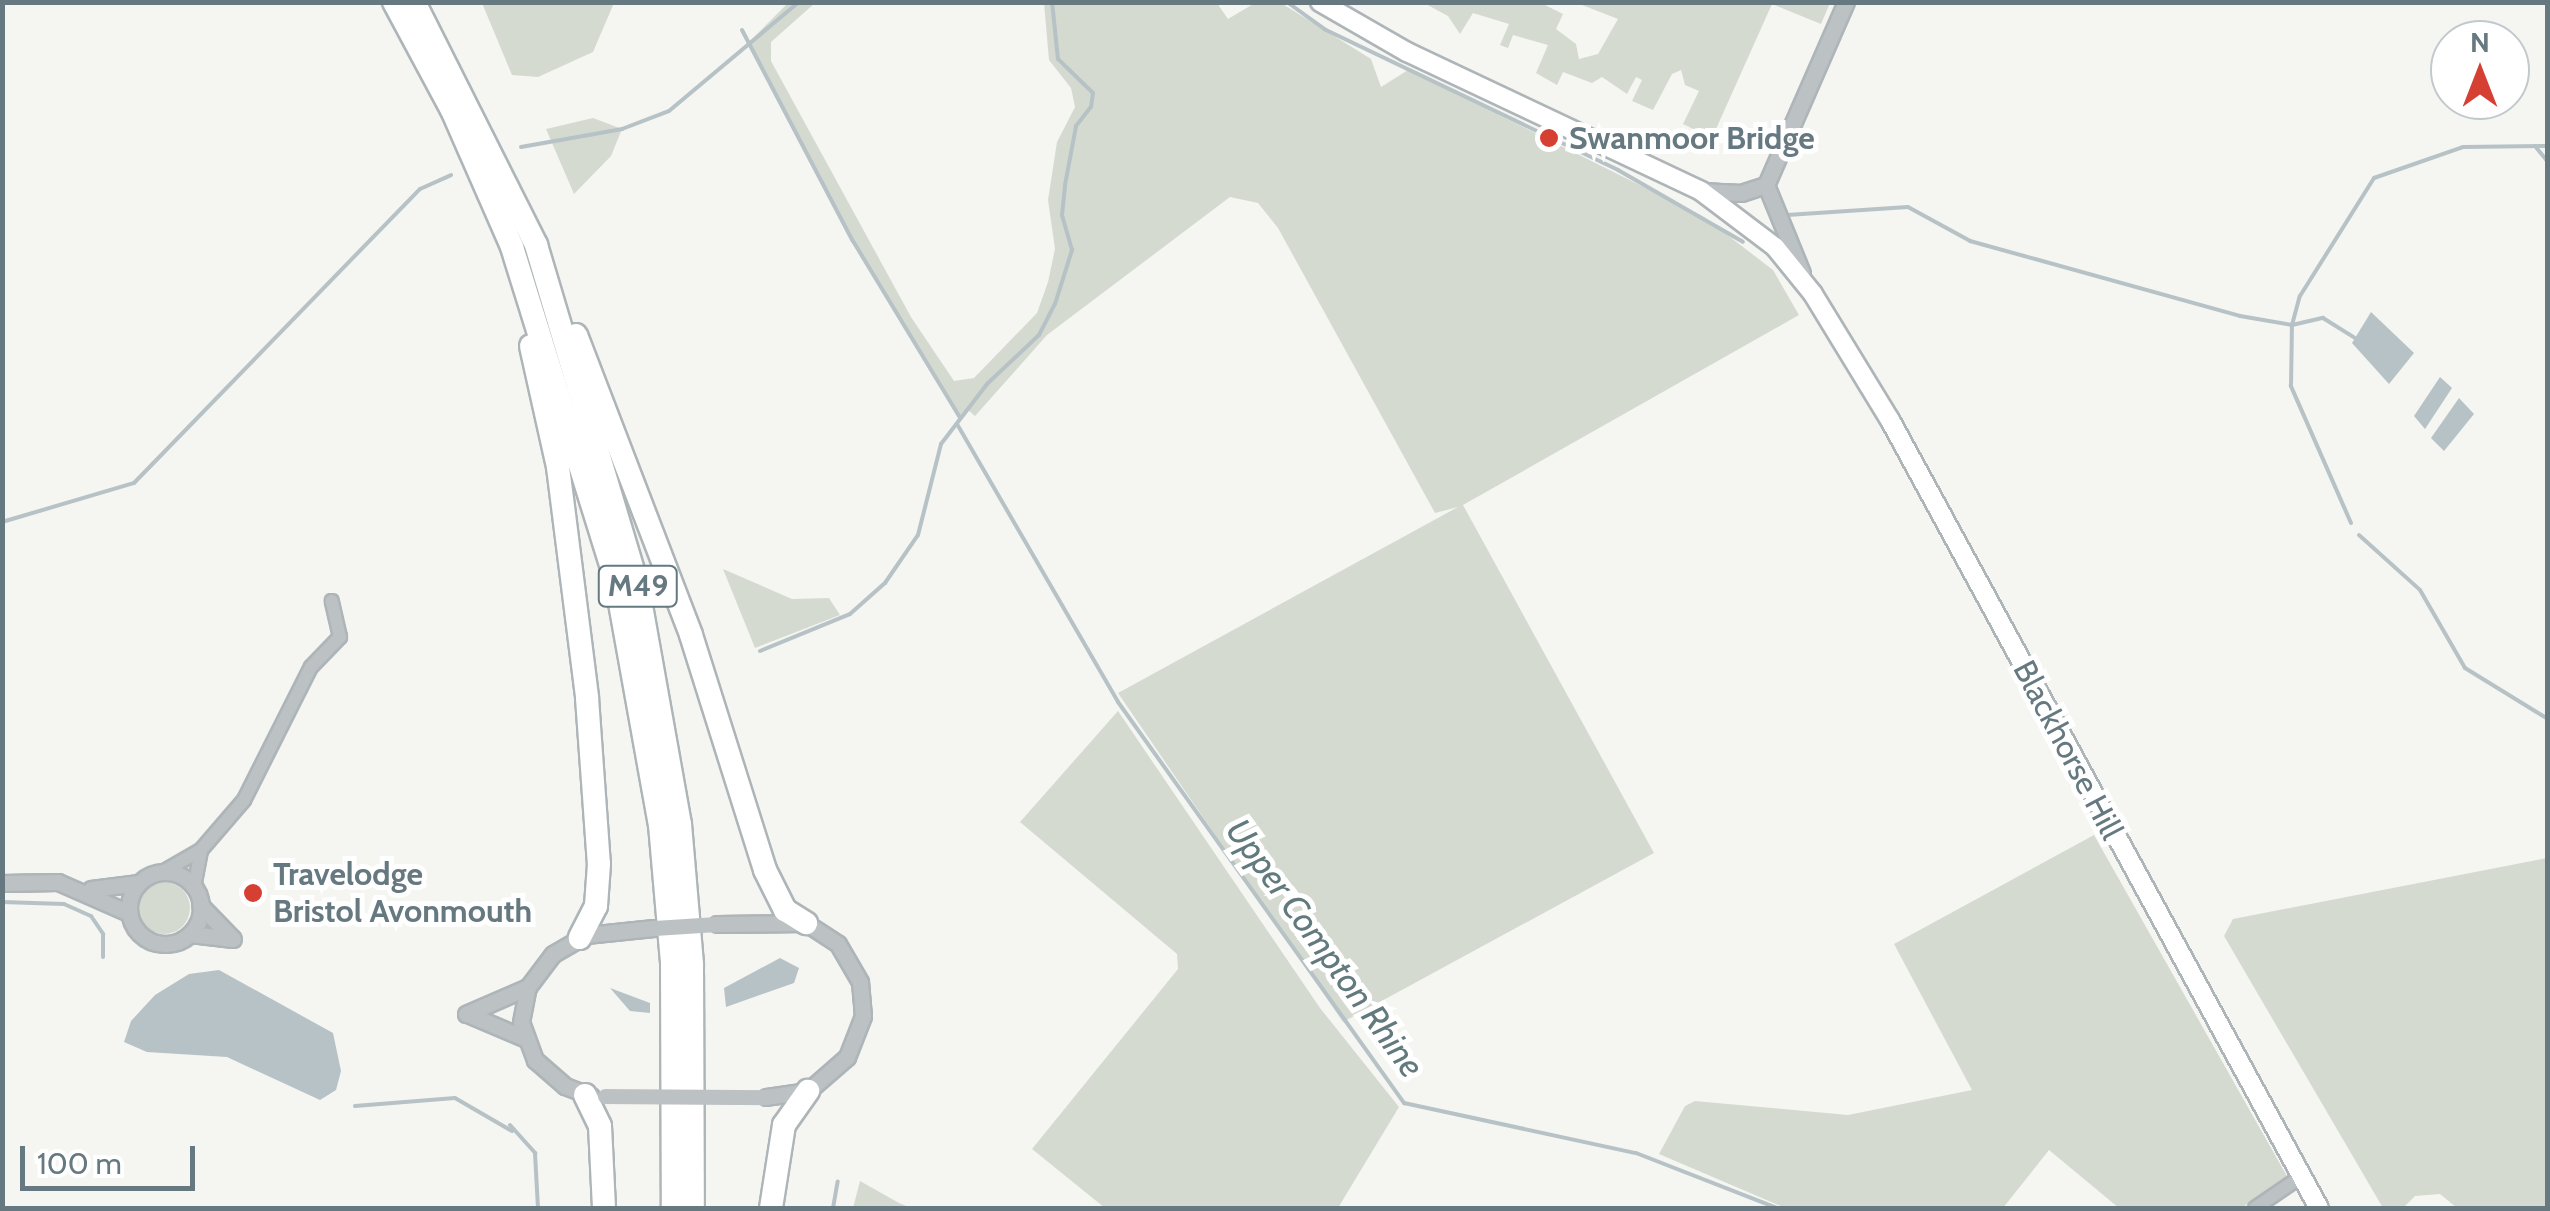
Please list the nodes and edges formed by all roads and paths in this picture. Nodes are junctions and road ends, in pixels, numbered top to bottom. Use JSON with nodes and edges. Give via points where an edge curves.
{"nodes":[{"id":1,"x":394,"y":2,"type":"edge"},
{"id":2,"x":414,"y":2,"type":"edge"},
{"id":3,"x":1320,"y":2,"type":"edge"},
{"id":4,"x":1846,"y":2,"type":"edge"},
{"id":5,"x":1766,"y":185,"type":"junction"},
{"id":6,"x":1701,"y":191,"type":"junction"},
{"id":7,"x":492,"y":198,"type":"junction"},
{"id":8,"x":536,"y":245,"type":"junction"},
{"id":9,"x":1814,"y":294,"type":"junction"},
{"id":10,"x":332,"y":601,"type":"dead end"},
{"id":11,"x":202,"y":850,"type":"junction"},
{"id":12,"x":162,"y":872,"type":"junction"},
{"id":13,"x":2,"y":883,"type":"edge"},
{"id":14,"x":140,"y":883,"type":"junction"},
{"id":15,"x":194,"y":887,"type":"junction"},
{"id":16,"x":82,"y":889,"type":"junction"},
{"id":17,"x":200,"y":905,"type":"junction"},
{"id":18,"x":129,"y":913,"type":"junction"},
{"id":19,"x":806,"y":923,"type":"junction"},
{"id":20,"x":190,"y":934,"type":"junction"},
{"id":21,"x":580,"y":938,"type":"junction"},
{"id":22,"x":528,"y":987,"type":"junction"},
{"id":23,"x":524,"y":1038,"type":"junction"},
{"id":24,"x":808,"y":1091,"type":"junction"},
{"id":25,"x":595,"y":1096,"type":"junction"},
{"id":26,"x":2299,"y":1178,"type":"junction"},
{"id":27,"x":604,"y":1208,"type":"edge"},
{"id":28,"x":672,"y":1208,"type":"edge"},
{"id":29,"x":693,"y":1208,"type":"edge"},
{"id":30,"x":771,"y":1208,"type":"edge"},
{"id":31,"x":2255,"y":1208,"type":"edge"},
{"id":32,"x":2319,"y":1208,"type":"edge"}],
"edges":[{"from":1,"to":7,"type":"highway","number":"M49"},
{"from":2,"to":8,"type":"highway","number":"M49"},
{"from":3,"to":6,"type":"main road","name":"Blackhorse Hill","via":[[1407,52]]},
{"from":4,"to":5,"type":"street"},
{"from":5,"to":6,"type":"street","via":[[1740,193]]},
{"from":5,"to":9,"type":"street"},
{"from":6,"to":9,"type":"main road","name":"Blackhorse Hill","via":[[1775,247]]},
{"from":7,"to":21,"type":"highway","number":"M49","via":[[558,467],[578,605],[599,864],[596,906]]},
{"from":7,"to":28,"type":"highway","number":"M49","via":[[608,552],[636,678],[672,962],[678,1128]]},
{"from":8,"to":19,"type":"highway","number":"M49","via":[[617,430],[765,870],[785,910]]},
{"from":8,"to":29,"type":"highway","number":"M49","via":[[622,526],[660,696],[692,965]]},
{"from":9,"to":26,"type":"main road","name":"Blackhorse Hill","via":[[1890,420]]},
{"from":10,"to":11,"type":"street","via":[[340,637],[310,668],[244,800]]},
{"from":11,"to":12,"type":"street"},
{"from":11,"to":15,"type":"street"},
{"from":12,"to":14,"type":"street"},
{"from":12,"to":15,"type":"street"},
{"from":13,"to":16,"type":"street","via":[[41,880]]},
{"from":14,"to":16,"type":"street"},
{"from":14,"to":18,"type":"street"},
{"from":15,"to":17,"type":"street"},
{"from":16,"to":18,"type":"street"},
{"from":17,"to":20,"type":"street"},
{"from":17,"to":20,"type":"street","via":[[233,939]]},
{"from":18,"to":20,"type":"street","via":[[137,931],[154,942]]},
{"from":19,"to":21,"type":"street","bridge":true,"via":[[784,918]]},
{"from":19,"to":24,"type":"street","via":[[838,944],[853,964],[863,1016],[847,1057]]},
{"from":21,"to":22,"type":"street","via":[[553,954]]},
{"from":22,"to":23,"type":"street"},
{"from":22,"to":23,"type":"street","via":[[466,1014]]},
{"from":23,"to":25,"type":"street","via":[[548,1075]]},
{"from":24,"to":25,"type":"street","bridge":true,"via":[[766,1097]]},
{"from":24,"to":30,"type":"highway","via":[[784,1125]]},
{"from":25,"to":27,"type":"highway"},
{"from":26,"to":31,"type":"street"},
{"from":26,"to":32,"type":"main road","name":"Blackhorse Hill"}]}
